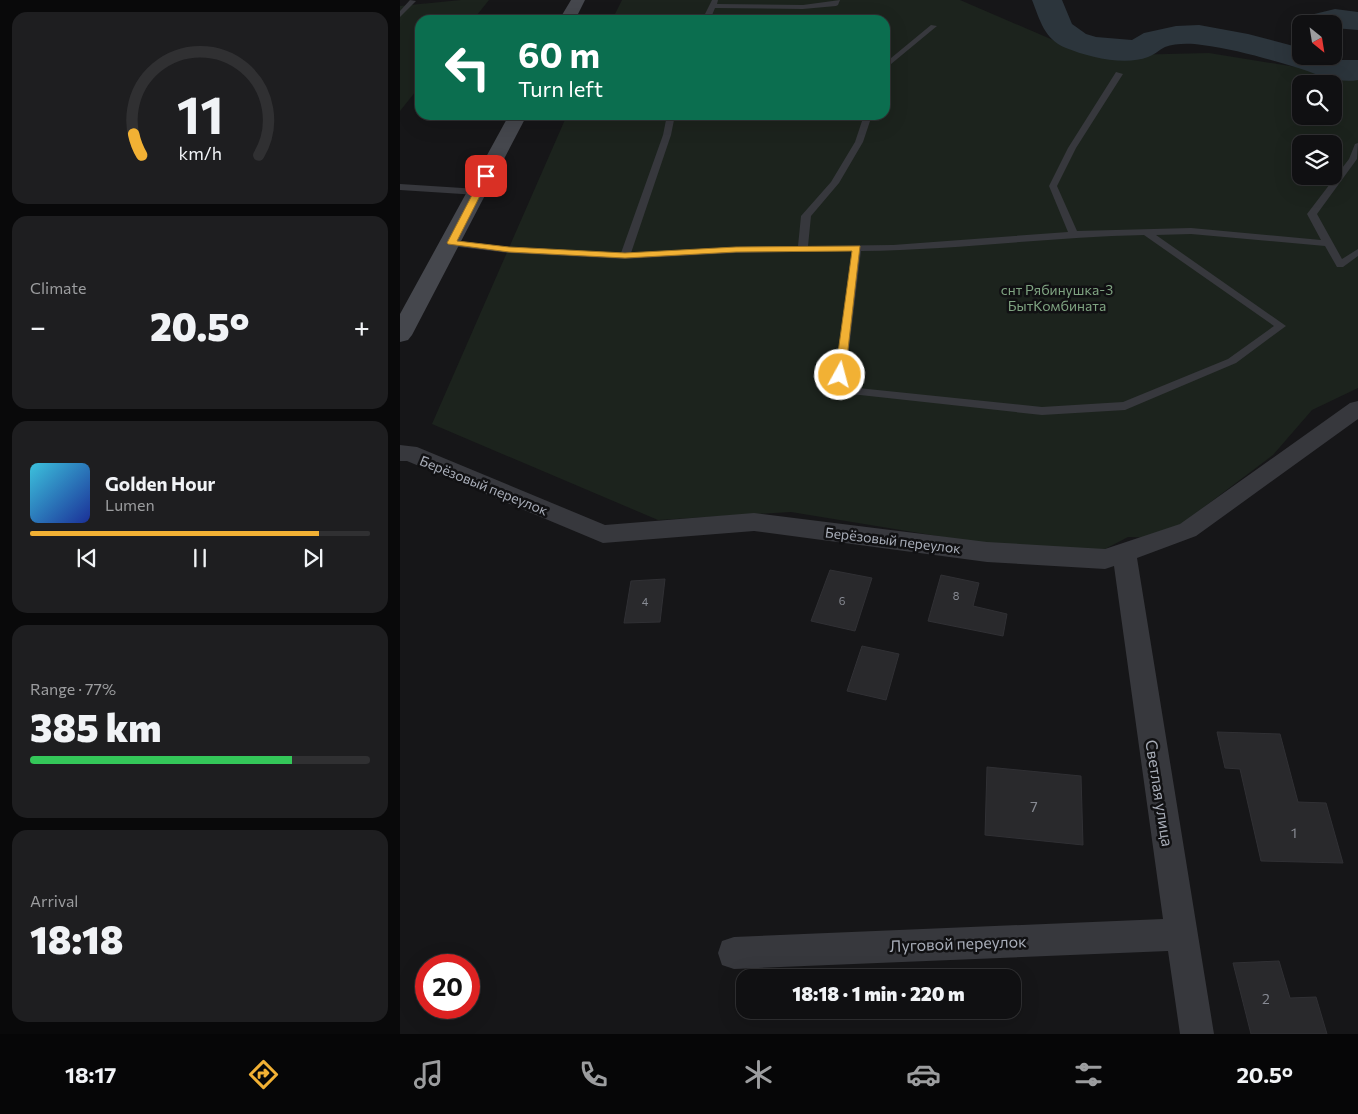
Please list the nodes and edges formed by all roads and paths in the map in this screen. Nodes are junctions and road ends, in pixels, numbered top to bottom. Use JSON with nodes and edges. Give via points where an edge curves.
{"nodes":[{"id":1,"x":412,"y":0,"type":"edge"},
{"id":2,"x":578,"y":0,"type":"edge"},
{"id":3,"x":837,"y":0,"type":"edge"},
{"id":4,"x":713,"y":3,"type":"edge"},
{"id":5,"x":400,"y":14,"type":"edge"},
{"id":6,"x":570,"y":15,"type":"edge"},
{"id":7,"x":708,"y":15,"type":"edge"},
{"id":8,"x":933,"y":26,"type":"dead end"},
{"id":9,"x":890,"y":63,"type":"edge"},
{"id":10,"x":1118,"y":74,"type":"dead end"},
{"id":11,"x":515,"y":120,"type":"edge"},
{"id":12,"x":670,"y":120,"type":"edge"},
{"id":13,"x":866,"y":120,"type":"edge"},
{"id":14,"x":1358,"y":146,"type":"edge"},
{"id":15,"x":400,"y":187,"type":"edge"},
{"id":16,"x":478,"y":192,"type":"junction"},
{"id":17,"x":1146,"y":232,"type":"junction"},
{"id":18,"x":1074,"y":234,"type":"junction"},
{"id":19,"x":451,"y":243,"type":"junction"},
{"id":20,"x":1328,"y":243,"type":"junction"},
{"id":21,"x":857,"y":248,"type":"junction"},
{"id":22,"x":803,"y":249,"type":"junction"},
{"id":23,"x":1358,"y":252,"type":"edge"},
{"id":24,"x":625,"y":256,"type":"junction"},
{"id":25,"x":400,"y":335,"type":"edge"},
{"id":26,"x":1358,"y":408,"type":"edge"},
{"id":27,"x":400,"y":453,"type":"edge"},
{"id":28,"x":1124,"y":553,"type":"junction"},
{"id":29,"x":1182,"y":934,"type":"junction"},
{"id":30,"x":734,"y":952,"type":"dead end"},
{"id":31,"x":1197,"y":1034,"type":"edge"}],
"edges":[{"from":1,"to":5,"type":"lane"},
{"from":2,"to":6,"type":"main road"},
{"from":3,"to":4,"type":"lane","via":[[836,4],[802,7]]},
{"from":4,"to":7,"type":"lane"},
{"from":8,"to":9,"type":"lane"},
{"from":10,"to":18,"type":"lane","via":[[1052,186]]},
{"from":11,"to":16,"type":"main road"},
{"from":12,"to":24,"type":"lane"},
{"from":13,"to":22,"type":"lane","via":[[859,142],[835,183],[806,216]]},
{"from":14,"to":20,"type":"lane","via":[[1353,159],[1312,214]]},
{"from":15,"to":16,"type":"lane"},
{"from":16,"to":19,"type":"main road"},
{"from":17,"to":18,"type":"lane"},
{"from":17,"to":20,"type":"lane","via":[[1191,231]]},
{"from":17,"to":21,"type":"lane","via":[[1281,326],[1232,361],[1124,406],[1042,411],[855,390],[840,375]]},
{"from":18,"to":21,"type":"lane"},
{"from":19,"to":24,"type":"lane","via":[[509,250]]},
{"from":19,"to":25,"type":"main road"},
{"from":20,"to":23,"type":"lane","via":[[1340,265]]},
{"from":21,"to":22,"type":"lane"},
{"from":22,"to":24,"type":"lane"},
{"from":26,"to":28,"type":"street","name":"Берёзовый переулок","via":[[1188,530]]},
{"from":27,"to":28,"type":"street","name":"Берёзовый переулок","via":[[409,453],[603,534],[754,522],[987,552],[1105,560]]},
{"from":28,"to":29,"type":"street","name":"Светлая улица"},
{"from":29,"to":30,"type":"street","name":"Луговой переулок"},
{"from":29,"to":31,"type":"street","name":"Светлая улица"}]}
